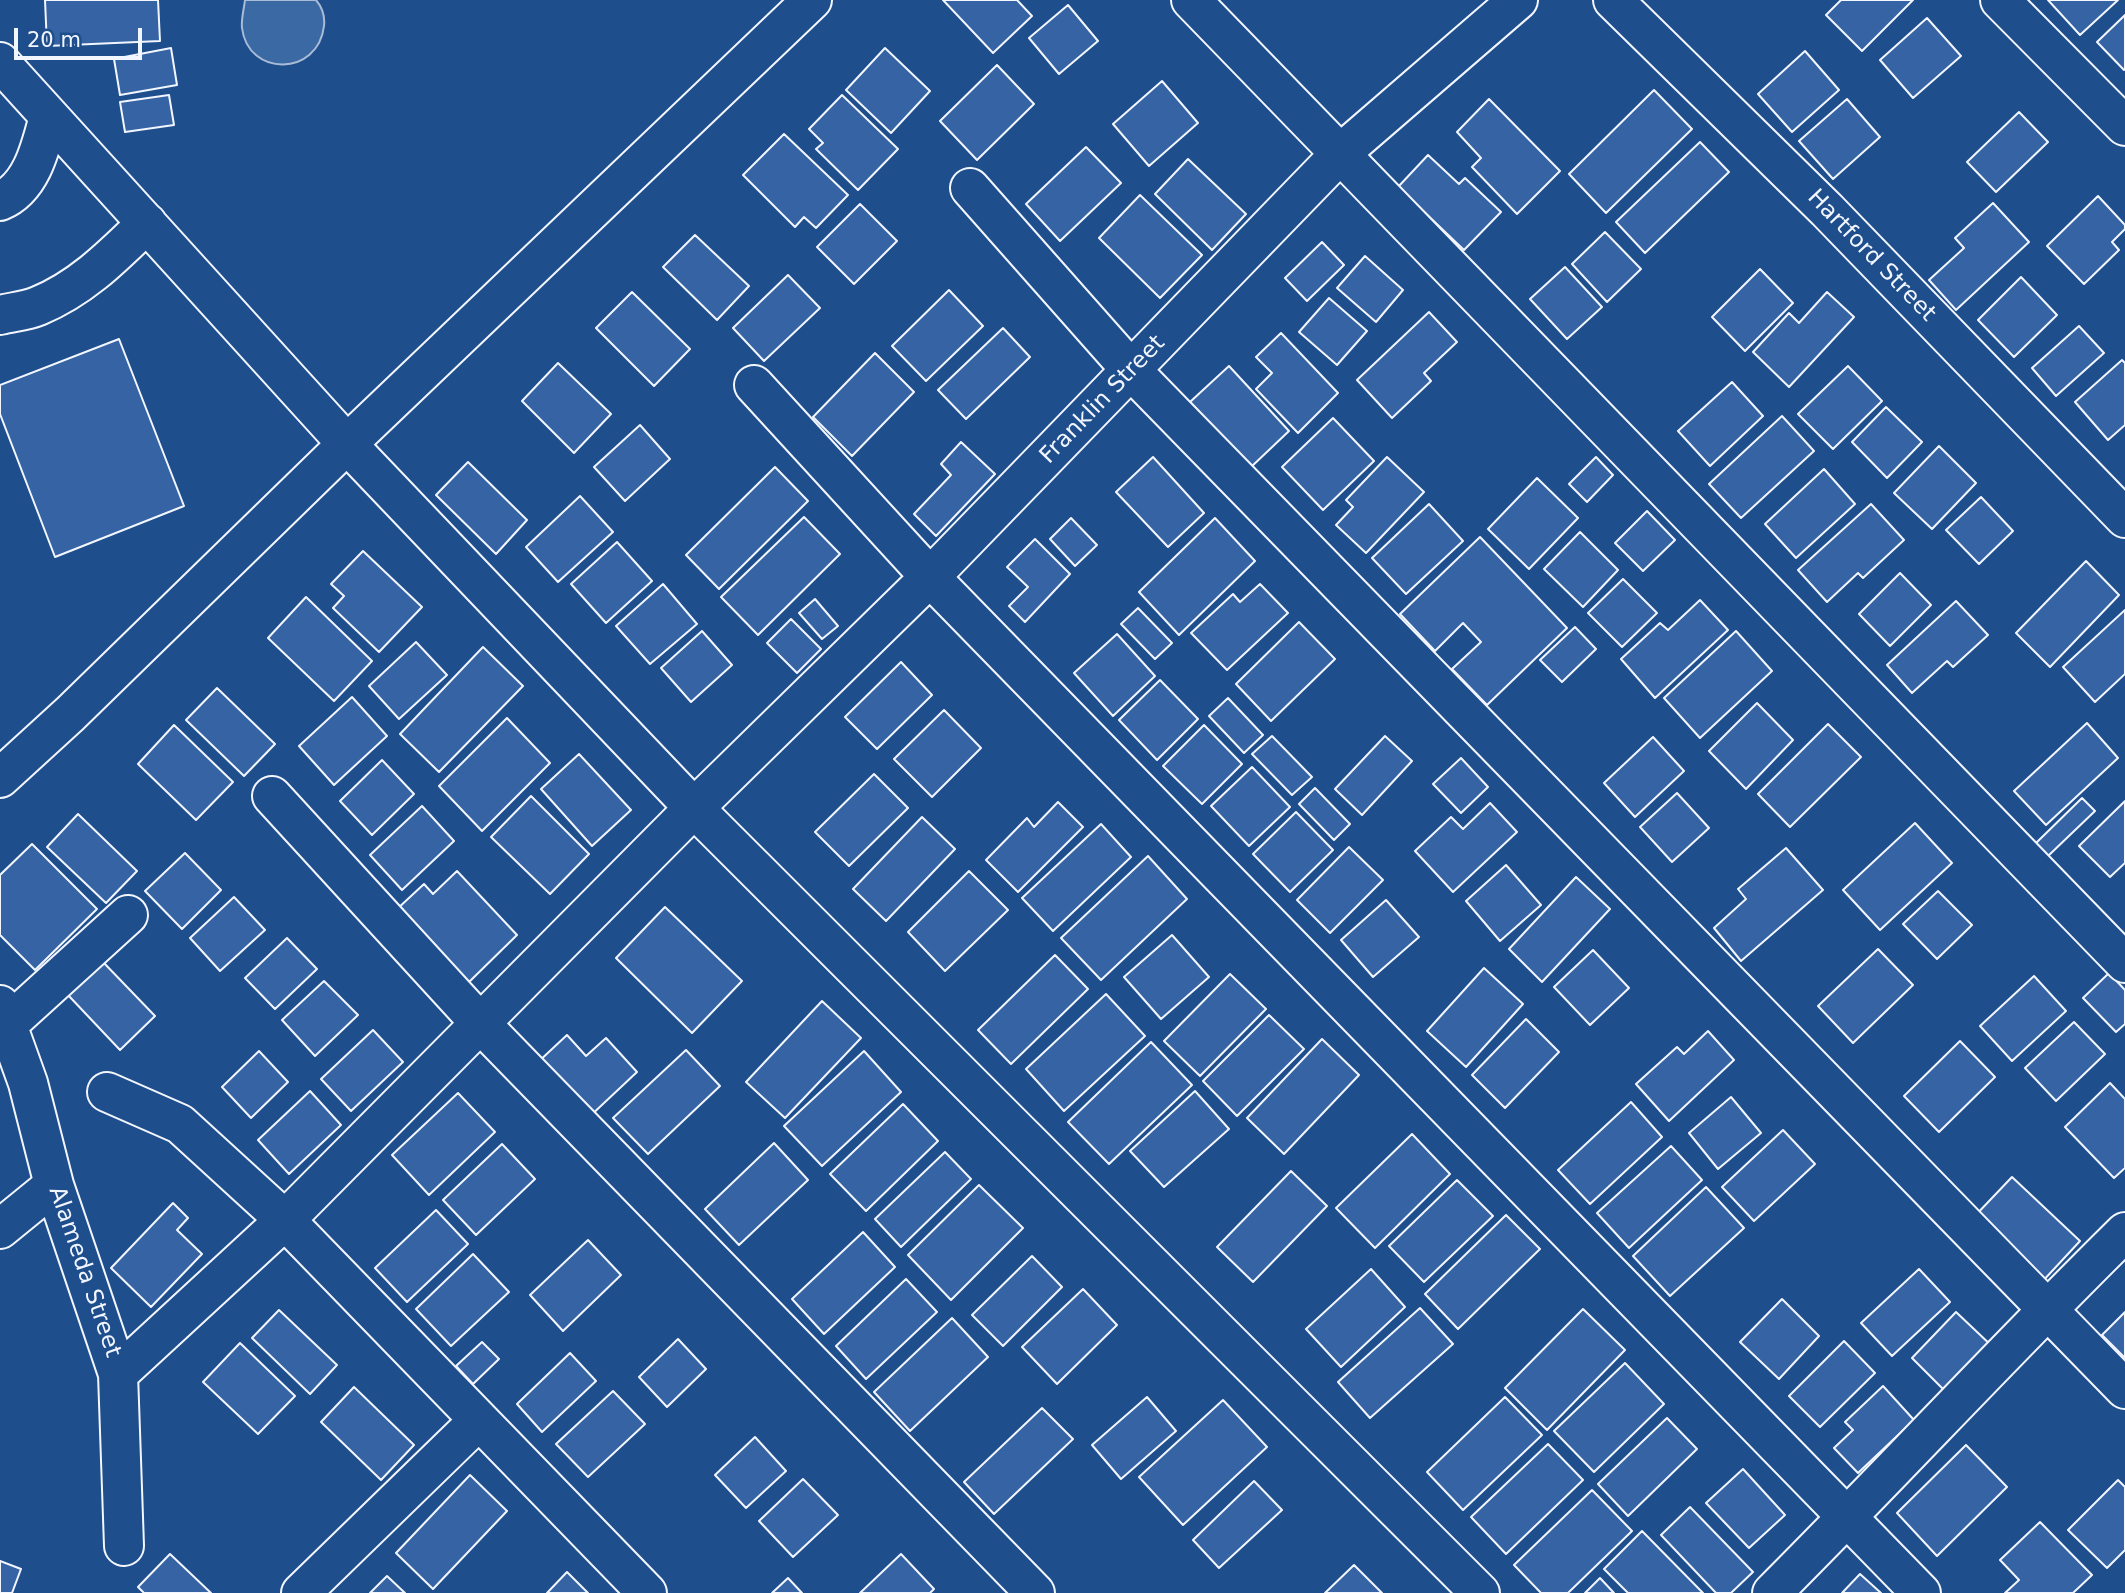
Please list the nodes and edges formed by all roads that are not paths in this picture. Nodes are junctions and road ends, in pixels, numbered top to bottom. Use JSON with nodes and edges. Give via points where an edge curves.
{"nodes":[{"id":1,"x":812,"y":0,"type":"edge"},
{"id":2,"x":1191,"y":0,"type":"edge"},
{"id":3,"x":1518,"y":0,"type":"edge"},
{"id":4,"x":1613,"y":0,"type":"edge"},
{"id":5,"x":2000,"y":0,"type":"edge"},
{"id":6,"x":0,"y":62,"type":"edge"},
{"id":7,"x":49,"y":116,"type":"junction"},
{"id":8,"x":2125,"y":126,"type":"edge"},
{"id":9,"x":1341,"y":153,"type":"junction"},
{"id":10,"x":970,"y":188,"type":"dead end"},
{"id":11,"x":0,"y":201,"type":"edge"},
{"id":12,"x":148,"y":223,"type":"junction"},
{"id":13,"x":0,"y":315,"type":"edge"},
{"id":14,"x":1132,"y":371,"type":"junction"},
{"id":15,"x":754,"y":385,"type":"dead end"},
{"id":16,"x":347,"y":444,"type":"junction"},
{"id":17,"x":2125,"y":518,"type":"edge"},
{"id":18,"x":930,"y":577,"type":"junction"},
{"id":19,"x":0,"y":778,"type":"edge"},
{"id":20,"x":272,"y":796,"type":"dead end"},
{"id":21,"x":694,"y":808,"type":"junction"},
{"id":22,"x":128,"y":915,"type":"dead end"},
{"id":23,"x":2125,"y":963,"type":"edge"},
{"id":24,"x":4,"y":1015,"type":"edge"},
{"id":25,"x":480,"y":1023,"type":"junction"},
{"id":26,"x":107,"y":1092,"type":"dead end"},
{"id":27,"x":54,"y":1185,"type":"junction"},
{"id":28,"x":285,"y":1220,"type":"junction"},
{"id":29,"x":0,"y":1229,"type":"edge"},
{"id":30,"x":2125,"y":1232,"type":"edge"},
{"id":31,"x":2046,"y":1309,"type":"junction"},
{"id":32,"x":118,"y":1374,"type":"junction"},
{"id":33,"x":2125,"y":1389,"type":"edge"},
{"id":34,"x":479,"y":1420,"type":"junction"},
{"id":35,"x":1847,"y":1518,"type":"junction"},
{"id":36,"x":124,"y":1546,"type":"dead end"},
{"id":37,"x":301,"y":1593,"type":"edge"},
{"id":38,"x":648,"y":1593,"type":"edge"},
{"id":39,"x":1035,"y":1593,"type":"edge"},
{"id":40,"x":1480,"y":1593,"type":"edge"},
{"id":41,"x":1772,"y":1593,"type":"edge"},
{"id":42,"x":1921,"y":1593,"type":"edge"}],
"edges":[{"from":1,"to":16,"type":"street"},
{"from":2,"to":9,"type":"street"},
{"from":3,"to":9,"type":"street","name":"Franklin Street"},
{"from":4,"to":17,"type":"street","name":"Hartford Street","via":[[1827,209]]},
{"from":5,"to":8,"type":"street"},
{"from":6,"to":7,"type":"street"},
{"from":7,"to":11,"type":"street","via":[[28,177]]},
{"from":7,"to":12,"type":"street"},
{"from":9,"to":14,"type":"street","name":"Franklin Street"},
{"from":9,"to":23,"type":"street"},
{"from":10,"to":14,"type":"street"},
{"from":12,"to":13,"type":"street","via":[[69,292]]},
{"from":12,"to":16,"type":"street"},
{"from":14,"to":18,"type":"street","name":"Franklin Street"},
{"from":14,"to":31,"type":"street"},
{"from":15,"to":18,"type":"street"},
{"from":16,"to":19,"type":"street"},
{"from":16,"to":21,"type":"street"},
{"from":18,"to":21,"type":"street","name":"Franklin Street"},
{"from":18,"to":35,"type":"street"},
{"from":20,"to":25,"type":"street"},
{"from":21,"to":25,"type":"street","name":"Franklin Street"},
{"from":21,"to":40,"type":"street"},
{"from":22,"to":24,"type":"street"},
{"from":24,"to":27,"type":"street","name":"Alameda Street","via":[[28,1083]]},
{"from":25,"to":28,"type":"street","name":"Franklin Street"},
{"from":25,"to":39,"type":"street"},
{"from":26,"to":28,"type":"street","via":[[180,1124]]},
{"from":27,"to":29,"type":"street"},
{"from":27,"to":32,"type":"street","name":"Alameda Street"},
{"from":28,"to":32,"type":"street","name":"Franklin Street"},
{"from":28,"to":34,"type":"street"},
{"from":30,"to":31,"type":"street"},
{"from":31,"to":33,"type":"street"},
{"from":31,"to":35,"type":"street"},
{"from":32,"to":36,"type":"street","name":"Alameda Street"},
{"from":34,"to":37,"type":"street"},
{"from":34,"to":38,"type":"street"},
{"from":35,"to":41,"type":"street"},
{"from":35,"to":42,"type":"street"}]}
